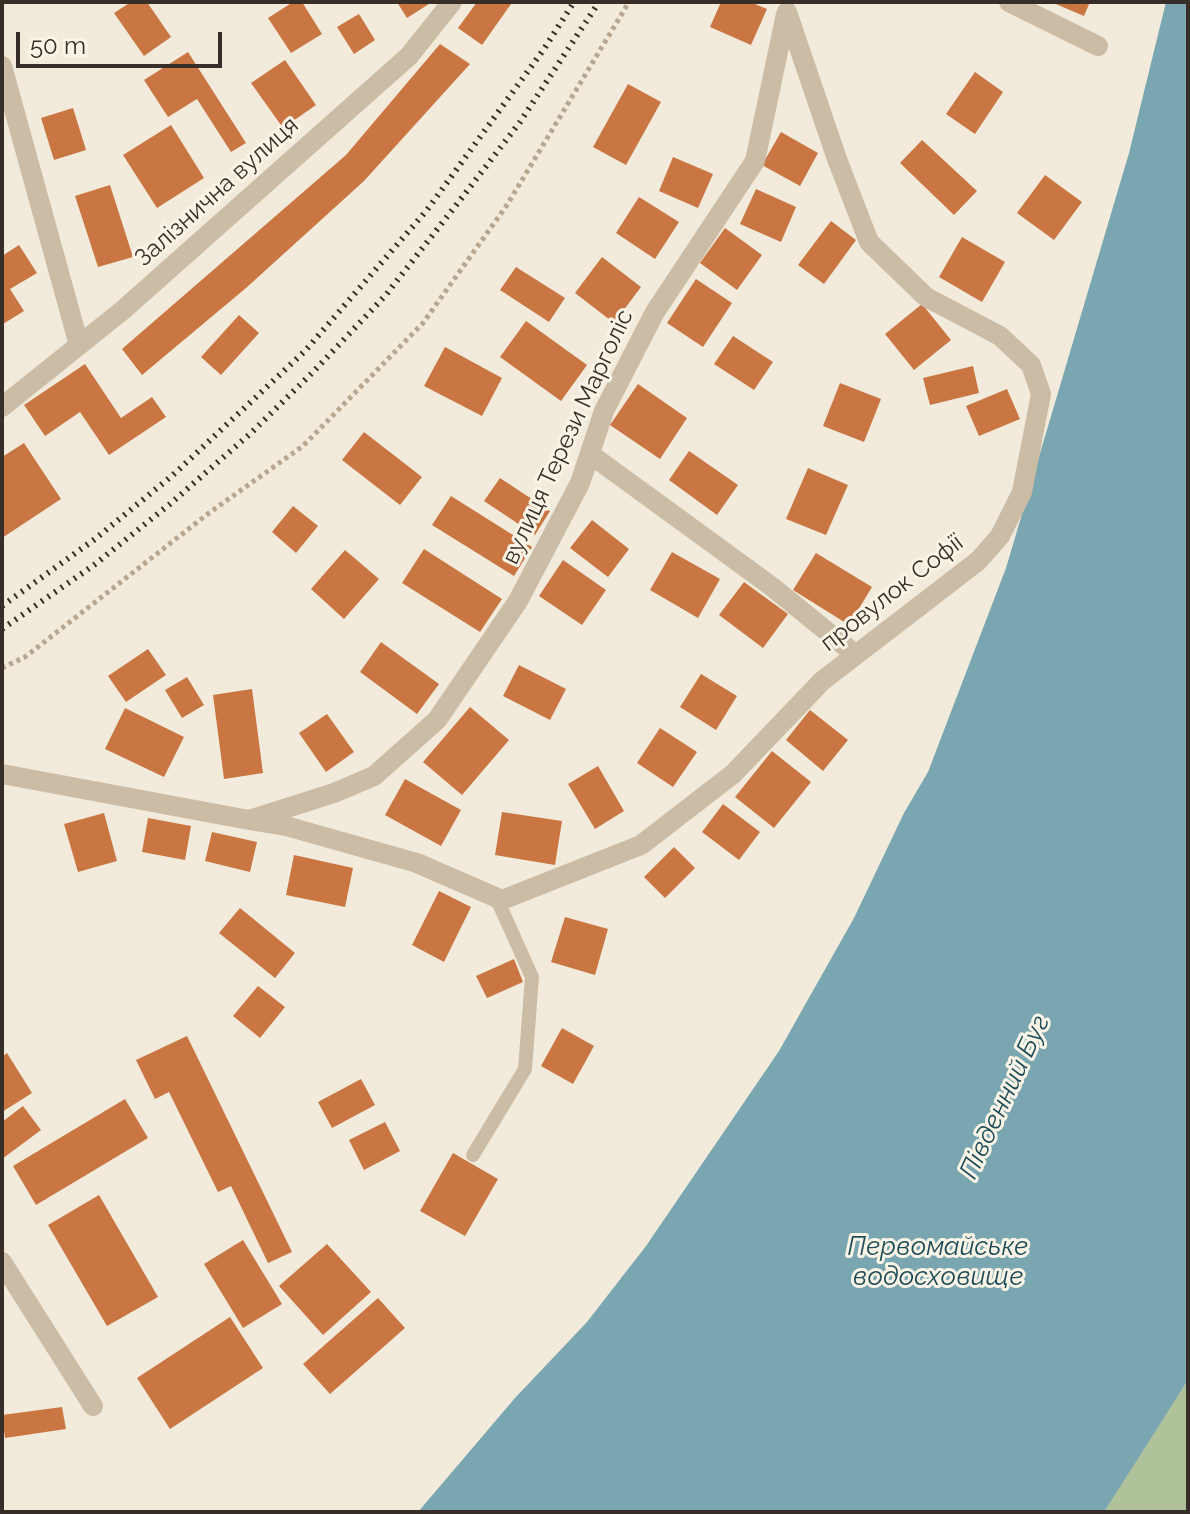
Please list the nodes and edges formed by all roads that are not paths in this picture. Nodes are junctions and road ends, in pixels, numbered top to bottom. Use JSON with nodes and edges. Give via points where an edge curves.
{"nodes":[{"id":1,"x":452,"y":2,"type":"edge"},
{"id":2,"x":1009,"y":2,"type":"edge"},
{"id":3,"x":788,"y":7,"type":"edge"},
{"id":4,"x":1098,"y":46,"type":"dead end"},
{"id":5,"x":2,"y":66,"type":"edge"},
{"id":6,"x":79,"y":345,"type":"junction"},
{"id":7,"x":2,"y":407,"type":"edge"},
{"id":8,"x":590,"y":454,"type":"junction"},
{"id":9,"x":856,"y":655,"type":"junction"},
{"id":10,"x":2,"y":774,"type":"edge"},
{"id":11,"x":249,"y":820,"type":"junction"},
{"id":12,"x":496,"y":897,"type":"junction"},
{"id":13,"x":473,"y":1155,"type":"dead end"},
{"id":14,"x":2,"y":1262,"type":"edge"},
{"id":15,"x":93,"y":1406,"type":"dead end"}],
"edges":[{"from":1,"to":6,"type":"street","name":"Залізнична вулиця","via":[[409,56]]},
{"from":2,"to":4,"type":"street"},
{"from":3,"to":8,"type":"street","name":"вулиця Терези Марголіс","via":[[755,161],[655,312],[604,411]]},
{"from":3,"to":9,"type":"street","name":"провулок Софії","via":[[869,242],[926,297],[1000,336],[1031,365],[1041,394],[1022,492],[1000,536],[978,561]]},
{"from":5,"to":6,"type":"street"},
{"from":6,"to":7,"type":"street","name":"Залізнична вулиця"},
{"from":8,"to":9,"type":"street"},
{"from":8,"to":11,"type":"street","name":"вулиця Терези Марголіс","via":[[518,601],[437,720],[374,776]]},
{"from":9,"to":12,"type":"street","name":"провулок Софії","via":[[822,681],[733,774],[641,845],[502,900]]},
{"from":10,"to":11,"type":"street","name":"вулиця Терези Марголіс"},
{"from":11,"to":12,"type":"street","via":[[417,863]]},
{"from":12,"to":13,"type":"lane","via":[[532,977],[525,1069]]},
{"from":14,"to":15,"type":"street"}]}
